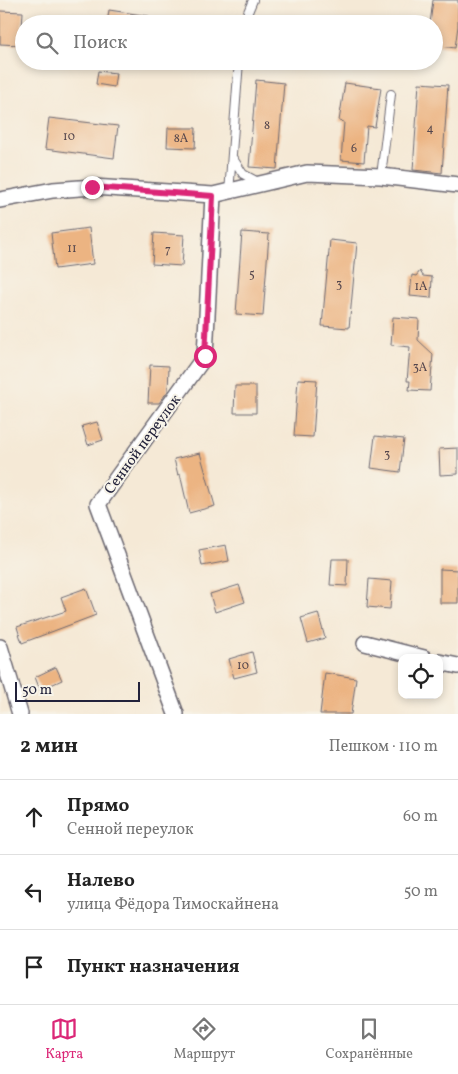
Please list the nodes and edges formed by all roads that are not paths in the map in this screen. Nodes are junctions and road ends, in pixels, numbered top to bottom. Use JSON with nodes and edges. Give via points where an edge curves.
{"nodes":[{"id":1,"x":254,"y":0,"type":"edge"},
{"id":2,"x":247,"y":15,"type":"edge"},
{"id":3,"x":238,"y":70,"type":"edge"},
{"id":4,"x":391,"y":94,"type":"dead end"},
{"id":5,"x":232,"y":156,"type":"junction"},
{"id":6,"x":381,"y":176,"type":"junction"},
{"id":7,"x":262,"y":184,"type":"junction"},
{"id":8,"x":458,"y":185,"type":"edge"},
{"id":9,"x":229,"y":192,"type":"junction"},
{"id":10,"x":213,"y":196,"type":"junction"},
{"id":11,"x":0,"y":200,"type":"edge"},
{"id":12,"x":365,"y":643,"type":"dead end"},
{"id":13,"x":0,"y":647,"type":"edge"},
{"id":14,"x":408,"y":654,"type":"edge"},
{"id":15,"x":443,"y":663,"type":"edge"},
{"id":16,"x":458,"y":666,"type":"edge"},
{"id":17,"x":20,"y":714,"type":"edge"},
{"id":18,"x":176,"y":714,"type":"edge"}],
"edges":[{"from":1,"to":2,"type":"lane"},
{"from":3,"to":5,"type":"lane"},
{"from":4,"to":6,"type":"lane"},
{"from":5,"to":7,"type":"lane","via":[[244,174]]},
{"from":5,"to":9,"type":"lane"},
{"from":6,"to":7,"type":"street","via":[[307,173]]},
{"from":6,"to":8,"type":"street"},
{"from":7,"to":9,"type":"street"},
{"from":9,"to":10,"type":"street"},
{"from":10,"to":11,"type":"street","via":[[92,187]]},
{"from":10,"to":18,"type":"street","name":"Сенной переулок","via":[[205,356],[98,504]]},
{"from":12,"to":14,"type":"street"},
{"from":13,"to":17,"type":"street"},
{"from":15,"to":16,"type":"street"}]}
